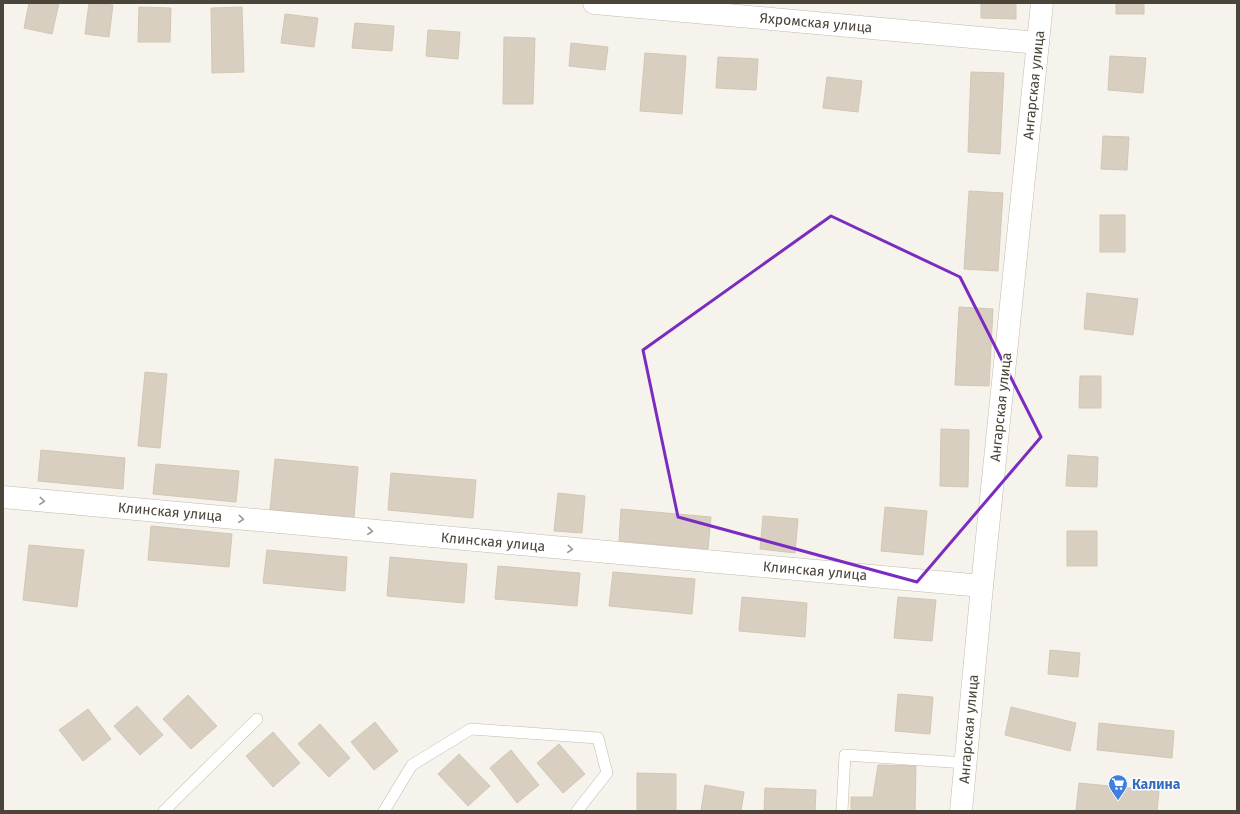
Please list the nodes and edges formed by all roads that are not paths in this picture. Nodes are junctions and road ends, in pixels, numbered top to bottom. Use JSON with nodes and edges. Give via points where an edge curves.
{"nodes":[{"id":1,"x":594,"y":3,"type":"edge"},
{"id":2,"x":1042,"y":3,"type":"edge"},
{"id":3,"x":1038,"y":43,"type":"junction"},
{"id":4,"x":3,"y":497,"type":"edge"},
{"id":5,"x":982,"y":586,"type":"junction"},
{"id":6,"x":257,"y":719,"type":"dead end"},
{"id":7,"x":966,"y":763,"type":"junction"},
{"id":8,"x":164,"y":811,"type":"edge"},
{"id":9,"x":384,"y":811,"type":"edge"},
{"id":10,"x":577,"y":811,"type":"edge"},
{"id":11,"x":842,"y":811,"type":"edge"},
{"id":12,"x":961,"y":811,"type":"edge"}],
"edges":[{"from":1,"to":3,"type":"street","name":"Яхромская улица"},
{"from":2,"to":3,"type":"street","name":"Ангарская улица"},
{"from":3,"to":5,"type":"street","name":"Ангарская улица"},
{"from":4,"to":5,"type":"street","name":"Клинская улица","one_way":true},
{"from":5,"to":7,"type":"street","name":"Ангарская улица"},
{"from":6,"to":8,"type":"lane"},
{"from":7,"to":11,"type":"lane","via":[[845,755]]},
{"from":7,"to":12,"type":"street","name":"Ангарская улица"},
{"from":9,"to":10,"type":"lane","via":[[412,765],[471,729],[598,738],[607,773]]}]}
